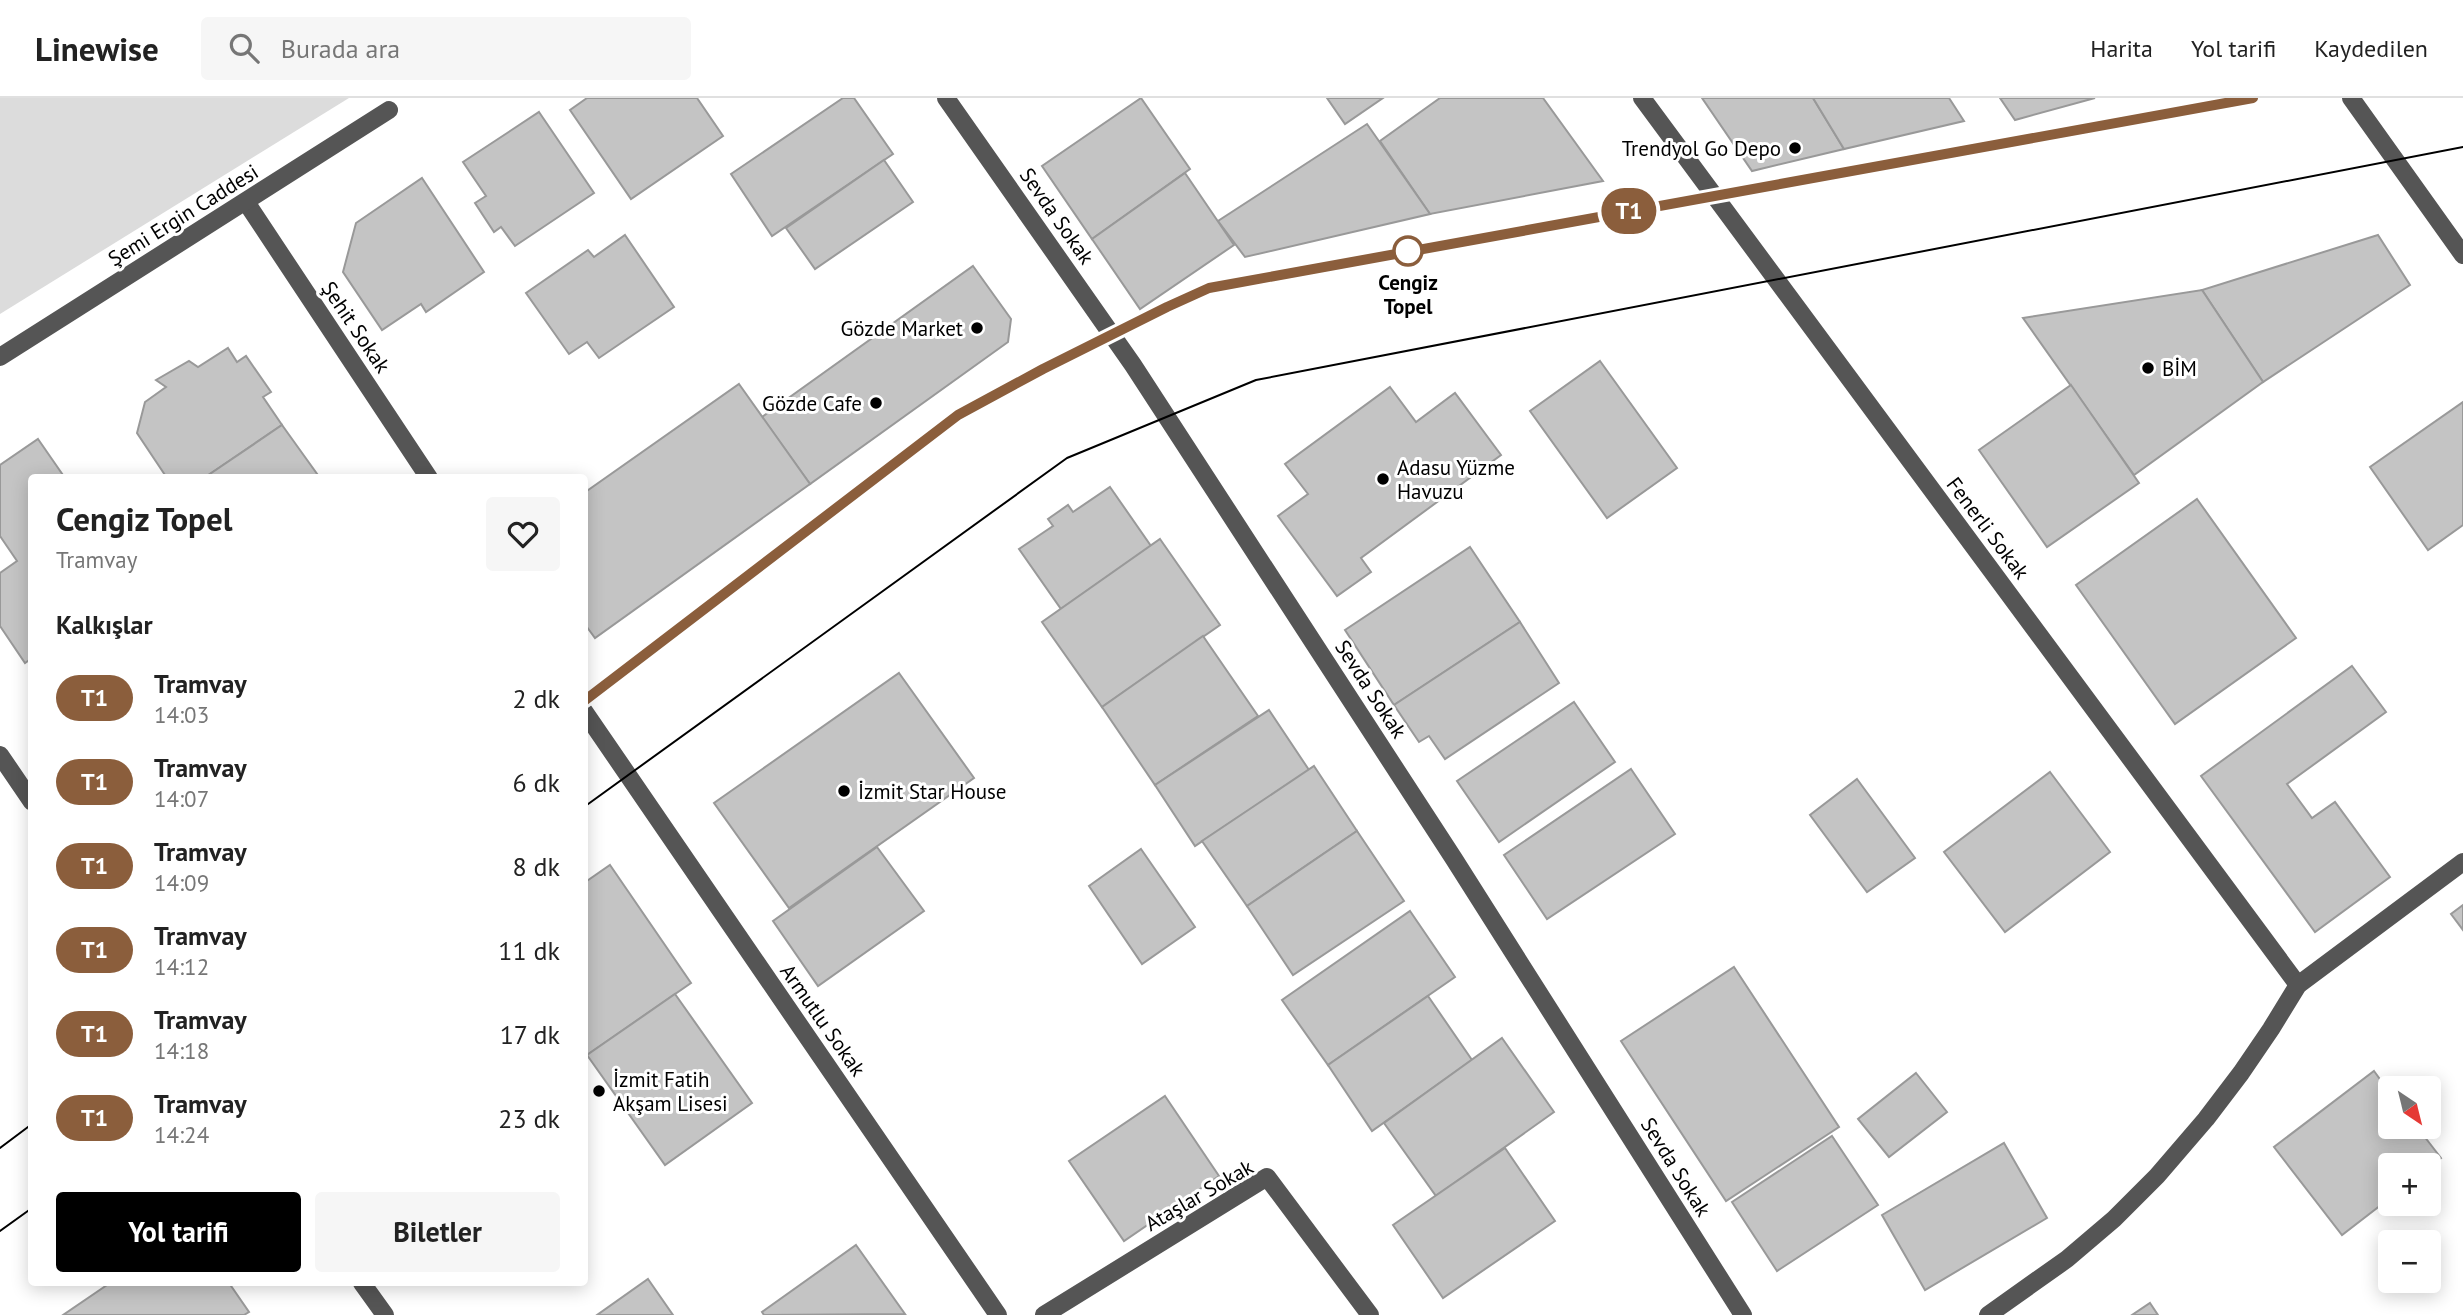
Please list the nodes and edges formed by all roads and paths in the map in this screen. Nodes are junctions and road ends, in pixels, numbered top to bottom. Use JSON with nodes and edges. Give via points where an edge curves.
{"nodes":[{"id":1,"x":946,"y":98,"type":"edge"},
{"id":2,"x":1642,"y":98,"type":"edge"},
{"id":3,"x":2351,"y":98,"type":"edge"},
{"id":4,"x":389,"y":110,"type":"dead end"},
{"id":5,"x":246,"y":202,"type":"junction"},
{"id":6,"x":2463,"y":255,"type":"edge"},
{"id":7,"x":0,"y":357,"type":"edge"},
{"id":8,"x":426,"y":474,"type":"edge"},
{"id":9,"x":588,"y":717,"type":"edge"},
{"id":10,"x":0,"y":755,"type":"edge"},
{"id":11,"x":28,"y":796,"type":"edge"},
{"id":12,"x":2463,"y":862,"type":"edge"},
{"id":13,"x":2298,"y":985,"type":"junction"},
{"id":14,"x":364,"y":1286,"type":"edge"},
{"id":15,"x":385,"y":1315,"type":"edge"},
{"id":16,"x":998,"y":1315,"type":"edge"},
{"id":17,"x":1044,"y":1315,"type":"edge"},
{"id":18,"x":1370,"y":1315,"type":"edge"},
{"id":19,"x":1743,"y":1315,"type":"edge"},
{"id":20,"x":1988,"y":1315,"type":"edge"}],
"edges":[{"from":1,"to":19,"type":"street","name":"Sevda Sokak","via":[[1133,365]]},
{"from":2,"to":13,"type":"street","name":"Fenerli Sokak"},
{"from":3,"to":6,"type":"street"},
{"from":4,"to":5,"type":"street","name":"Şemi Ergin Caddesi"},
{"from":5,"to":7,"type":"street","name":"Şemi Ergin Caddesi"},
{"from":5,"to":8,"type":"street","name":"Şehit Sokak"},
{"from":9,"to":16,"type":"street","name":"Armutlu Sokak"},
{"from":10,"to":11,"type":"street"},
{"from":12,"to":13,"type":"street"},
{"from":13,"to":20,"type":"street","via":[[2241,1073],[2157,1176],[2067,1259]]},
{"from":14,"to":15,"type":"street"},
{"from":17,"to":18,"type":"street","name":"Ataşlar Sokak","via":[[1268,1177]]}]}
